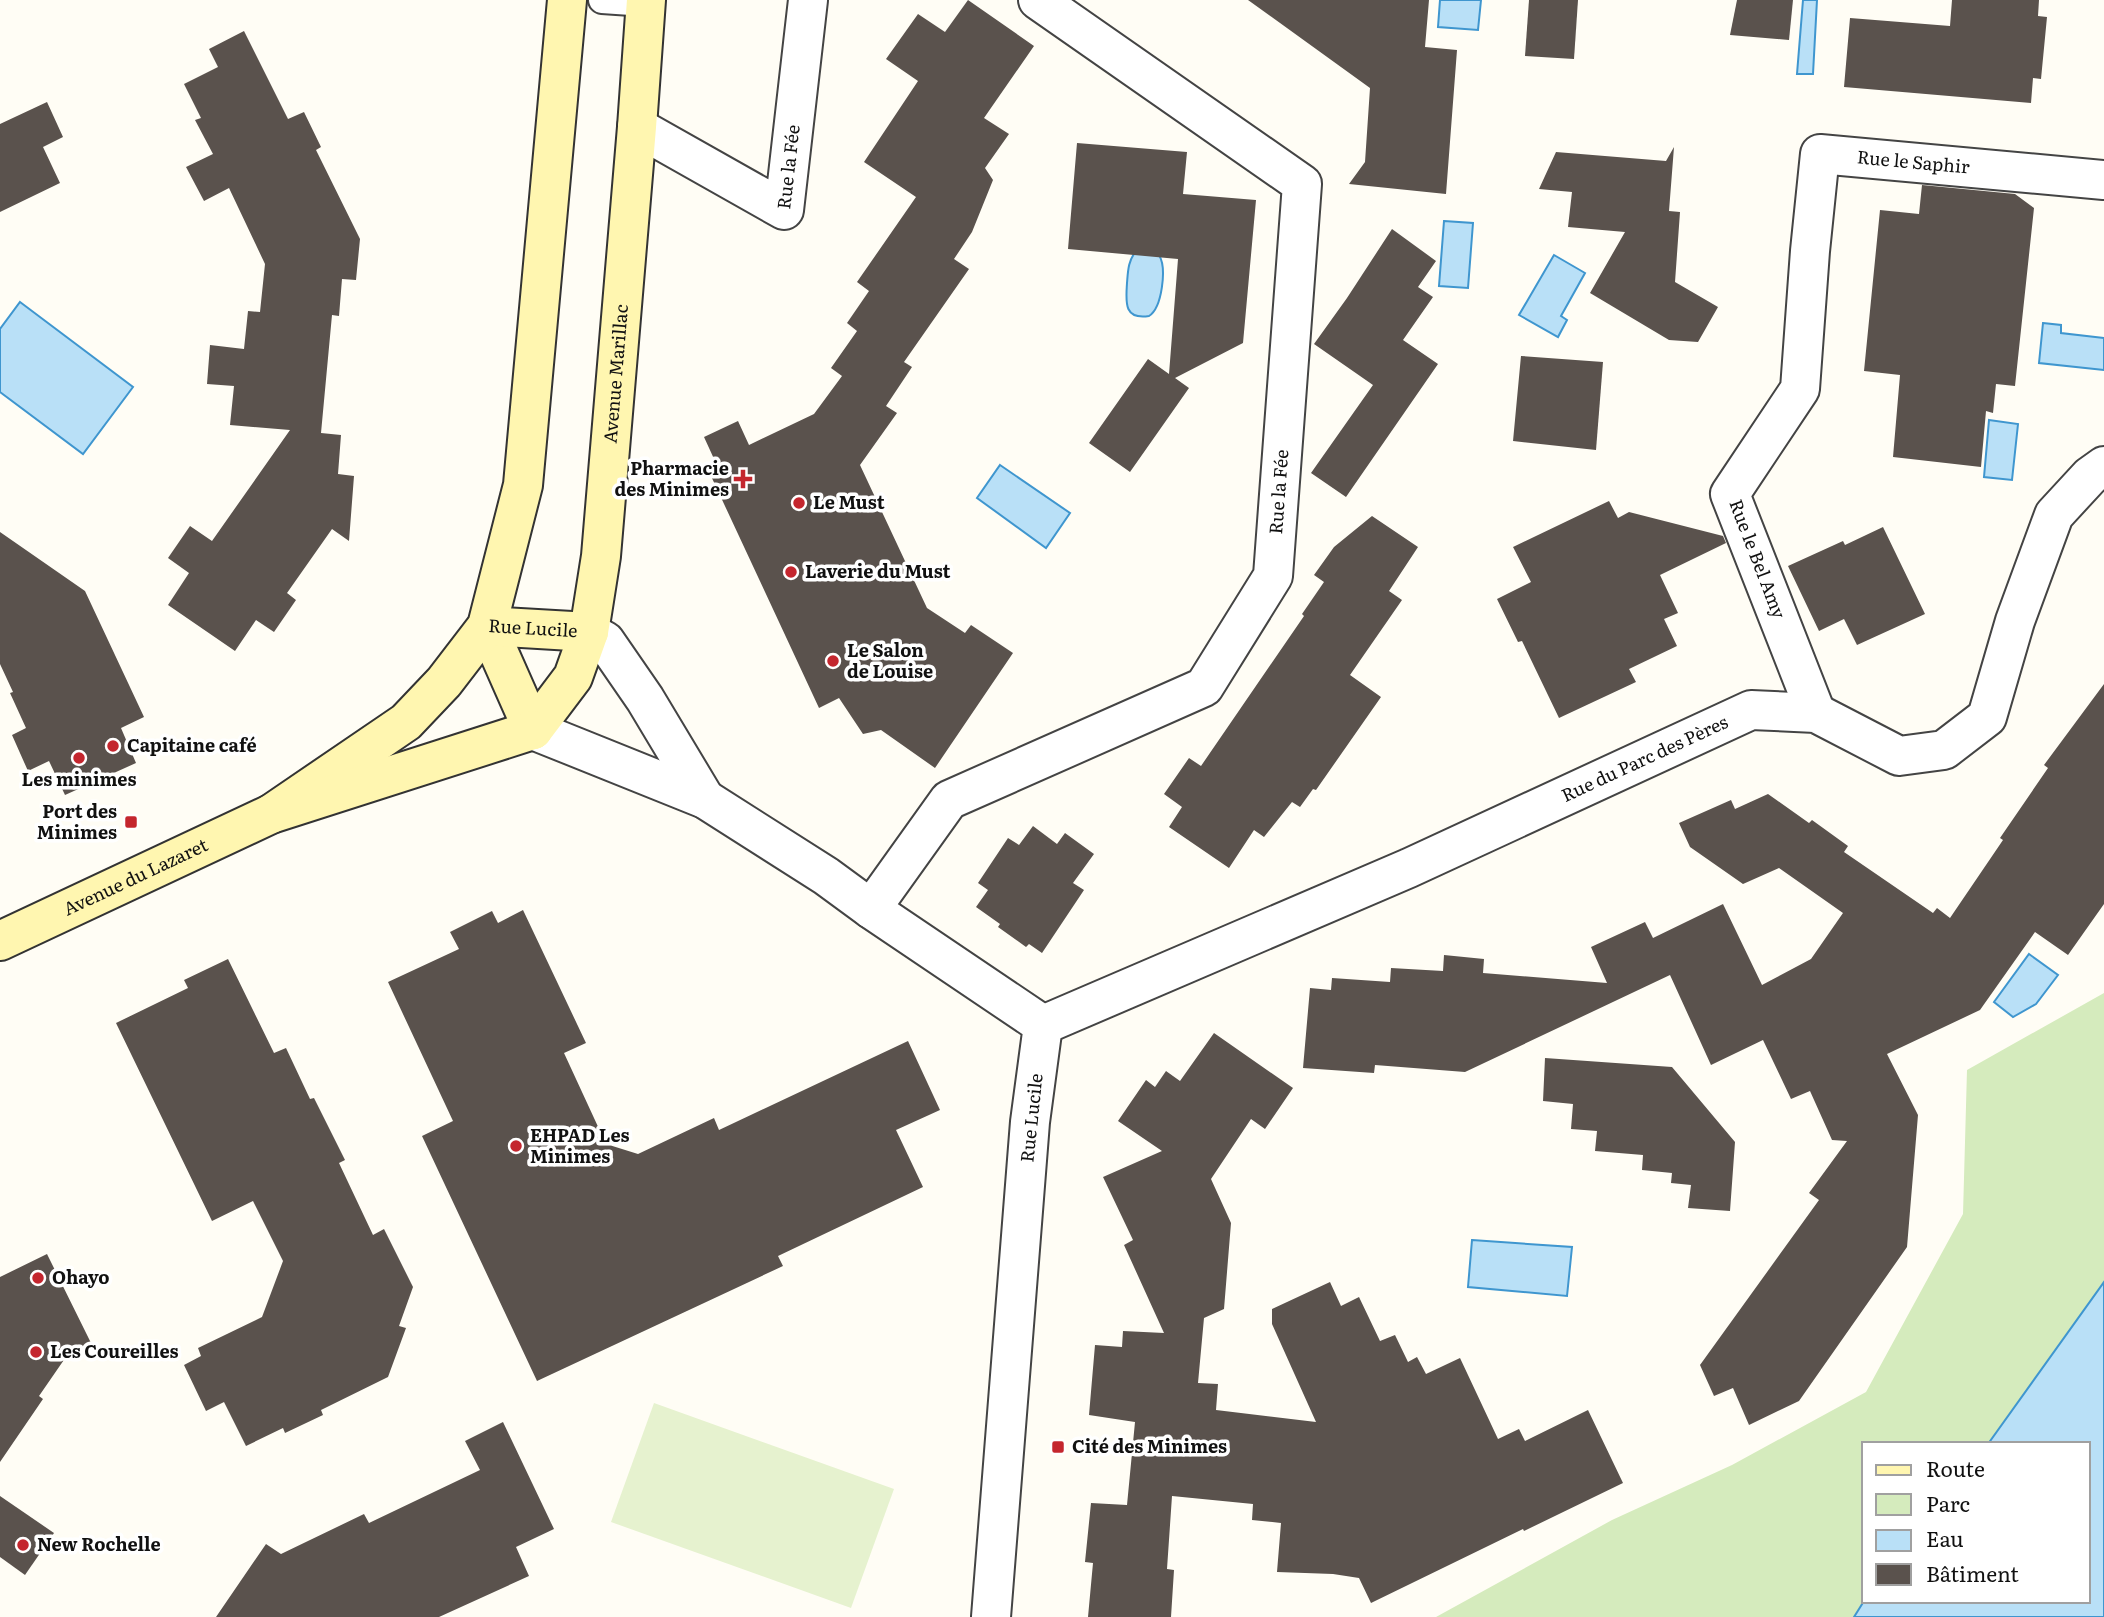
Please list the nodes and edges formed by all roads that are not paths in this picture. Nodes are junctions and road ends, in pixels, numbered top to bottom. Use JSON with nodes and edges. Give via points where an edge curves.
{"nodes":[{"id":1,"x":567,"y":0,"type":"edge"},
{"id":2,"x":602,"y":0,"type":"edge"},
{"id":3,"x":808,"y":0,"type":"edge"},
{"id":4,"x":1038,"y":0,"type":"edge"},
{"id":5,"x":646,"y":2,"type":"edge"},
{"id":6,"x":637,"y":127,"type":"junction"},
{"id":7,"x":2104,"y":180,"type":"edge"},
{"id":8,"x":1810,"y":251,"type":"joint"},
{"id":9,"x":2104,"y":466,"type":"edge"},
{"id":10,"x":487,"y":626,"type":"junction"},
{"id":11,"x":589,"y":632,"type":"junction"},
{"id":12,"x":1816,"y":713,"type":"junction"},
{"id":13,"x":533,"y":730,"type":"junction"},
{"id":14,"x":705,"y":799,"type":"junction"},
{"id":15,"x":271,"y":814,"type":"junction"},
{"id":16,"x":871,"y":909,"type":"junction"},
{"id":17,"x":0,"y":941,"type":"edge"},
{"id":18,"x":1043,"y":1025,"type":"junction"},
{"id":19,"x":991,"y":1617,"type":"edge"}],
"edges":[{"from":1,"to":10,"type":"street","via":[[523,485]]},
{"from":2,"to":5,"type":"lane"},
{"from":3,"to":6,"type":"street","name":"Rue la Fée","via":[[784,210]]},
{"from":4,"to":16,"type":"street","name":"Rue la Fée","via":[[1302,184],[1273,576],[1204,687],[949,800]]},
{"from":5,"to":6,"type":"street","name":"Avenue Marillac"},
{"from":6,"to":11,"type":"street","name":"Avenue Marillac","via":[[601,556]]},
{"from":7,"to":8,"type":"street","name":"Rue le Saphir","via":[[1820,154]]},
{"from":8,"to":12,"type":"street","name":"Rue le Bel Amy","via":[[1800,389],[1730,494]]},
{"from":9,"to":12,"type":"street","name":"Rue du Parc des Pères","via":[[2054,516],[2015,621],[1987,717],[1944,750],[1899,756]]},
{"from":10,"to":11,"type":"street","name":"Rue Lucile"},
{"from":10,"to":13,"type":"street","name":"Rue Lucile"},
{"from":10,"to":15,"type":"street","name":"Avenue du Lazaret","via":[[406,722]]},
{"from":11,"to":13,"type":"street","name":"Avenue Marillac","via":[[573,677]]},
{"from":11,"to":14,"type":"street","name":"Rue Lucile","via":[[605,641],[646,699]]},
{"from":12,"to":18,"type":"street","name":"Rue du Parc des Pères","via":[[1751,710],[1409,868]]},
{"from":13,"to":14,"type":"street","name":"Rue Lucile"},
{"from":13,"to":15,"type":"street","name":"Avenue du Lazaret"},
{"from":14,"to":16,"type":"street","name":"Rue Lucile"},
{"from":15,"to":17,"type":"street","name":"Avenue du Lazaret"},
{"from":16,"to":18,"type":"street","name":"Rue Lucile"},
{"from":18,"to":19,"type":"street","name":"Rue Lucile","via":[[1030,1122]]}]}
